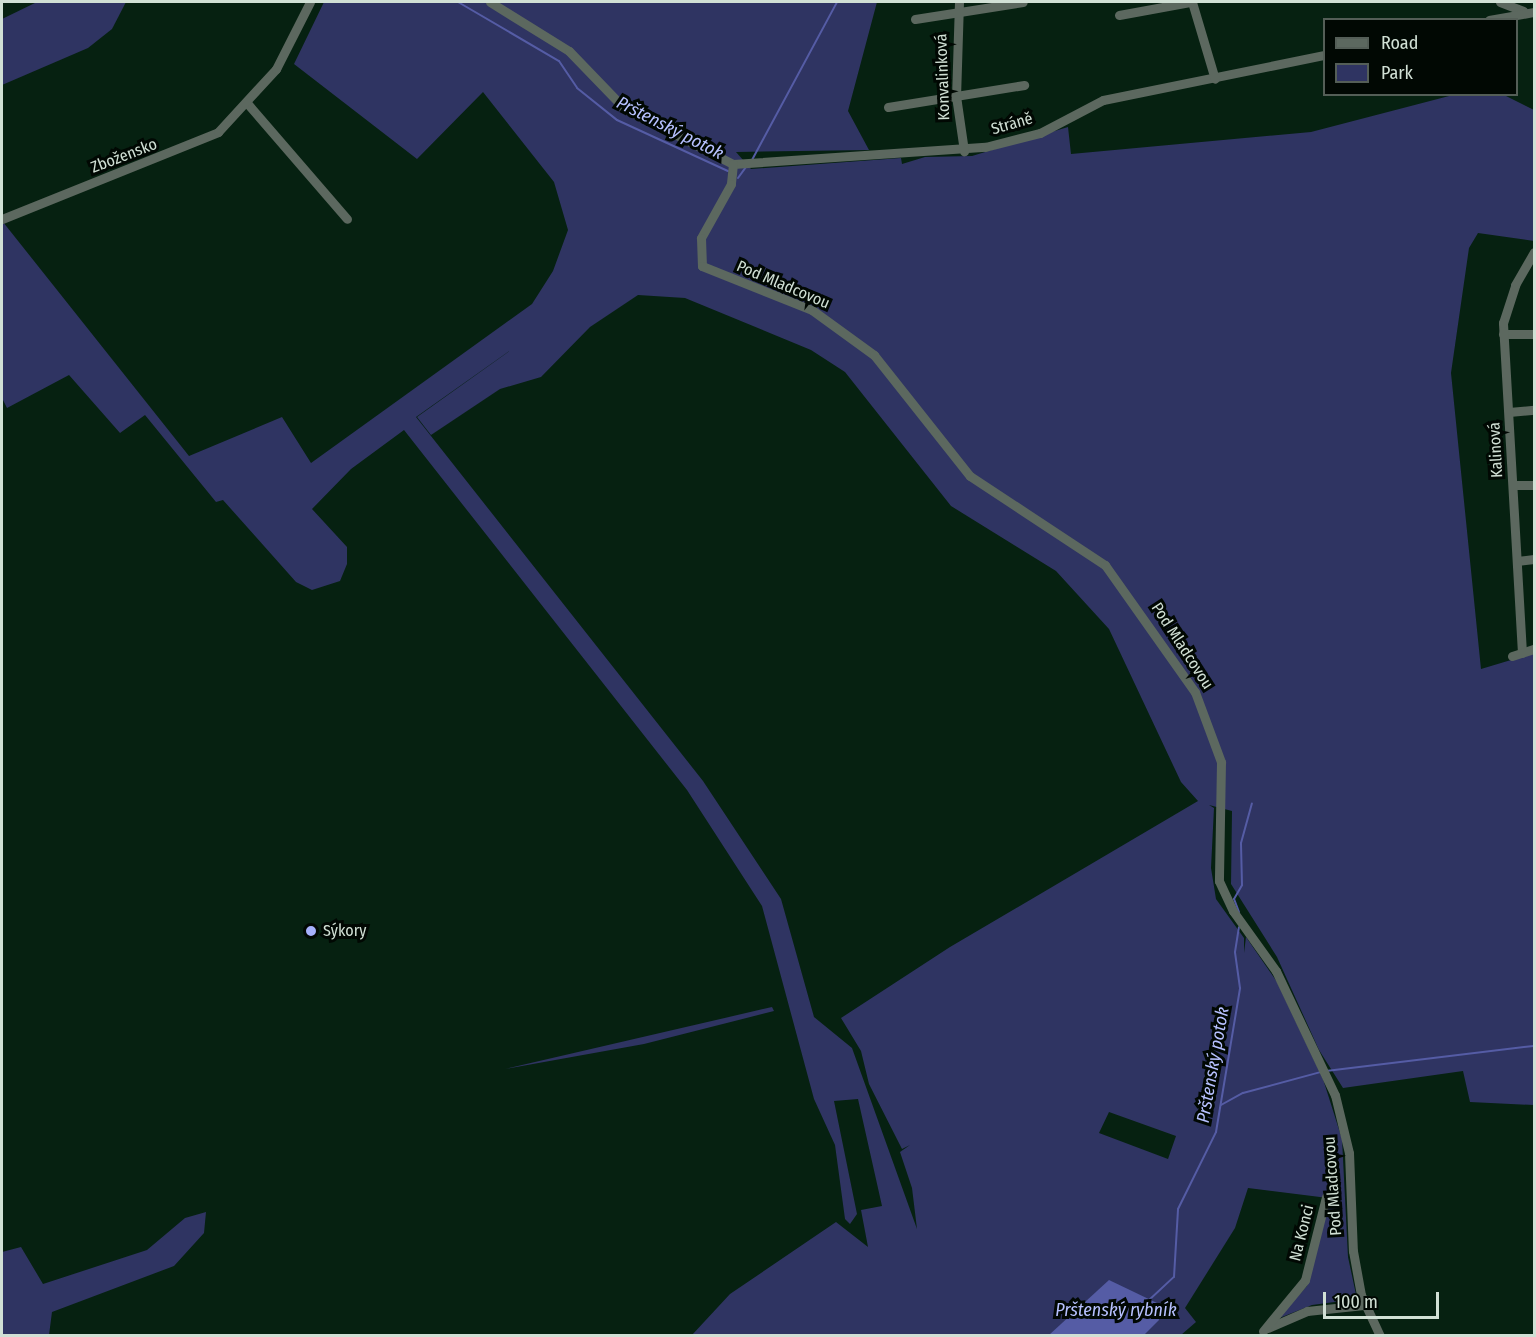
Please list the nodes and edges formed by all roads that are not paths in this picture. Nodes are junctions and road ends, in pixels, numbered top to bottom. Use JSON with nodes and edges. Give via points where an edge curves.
{"nodes":[{"id":1,"x":310,"y":2,"type":"edge"},
{"id":2,"x":490,"y":2,"type":"edge"},
{"id":3,"x":959,"y":2,"type":"edge"},
{"id":4,"x":1023,"y":2,"type":"edge"},
{"id":5,"x":1191,"y":2,"type":"edge"},
{"id":6,"x":1500,"y":2,"type":"edge"},
{"id":7,"x":957,"y":12,"type":"junction"},
{"id":8,"x":1530,"y":12,"type":"edge"},
{"id":9,"x":1119,"y":15,"type":"dead end"},
{"id":10,"x":1499,"y":18,"type":"edge"},
{"id":11,"x":915,"y":19,"type":"dead end"},
{"id":12,"x":1323,"y":55,"type":"edge"},
{"id":13,"x":1215,"y":79,"type":"junction"},
{"id":14,"x":1024,"y":85,"type":"dead end"},
{"id":15,"x":956,"y":96,"type":"junction"},
{"id":16,"x":247,"y":103,"type":"junction"},
{"id":17,"x":888,"y":107,"type":"dead end"},
{"id":18,"x":964,"y":151,"type":"junction"},
{"id":19,"x":733,"y":164,"type":"junction"},
{"id":20,"x":2,"y":219,"type":"edge"},
{"id":21,"x":347,"y":219,"type":"dead end"},
{"id":22,"x":1534,"y":252,"type":"edge"},
{"id":23,"x":1503,"y":334,"type":"junction"},
{"id":24,"x":1534,"y":334,"type":"edge"},
{"id":25,"x":1534,"y":410,"type":"edge"},
{"id":26,"x":1509,"y":412,"type":"junction"},
{"id":27,"x":1514,"y":485,"type":"junction"},
{"id":28,"x":1534,"y":485,"type":"edge"},
{"id":29,"x":1534,"y":559,"type":"edge"},
{"id":30,"x":1517,"y":561,"type":"junction"},
{"id":31,"x":1534,"y":649,"type":"edge"},
{"id":32,"x":1326,"y":1197,"type":"dead end"},
{"id":33,"x":1364,"y":1305,"type":"junction"},
{"id":34,"x":1261,"y":1334,"type":"edge"},
{"id":35,"x":1380,"y":1335,"type":"edge"}],
"edges":[{"from":1,"to":16,"type":"street","name":"Zbožensko","via":[[276,69]]},
{"from":2,"to":19,"type":"street","via":[[569,51],[624,108]]},
{"from":3,"to":7,"type":"street","name":"Konvalinková"},
{"from":4,"to":7,"type":"street"},
{"from":5,"to":9,"type":"street"},
{"from":5,"to":13,"type":"street"},
{"from":6,"to":8,"type":"street"},
{"from":7,"to":11,"type":"street"},
{"from":7,"to":15,"type":"street","name":"Konvalinková"},
{"from":8,"to":10,"type":"street"},
{"from":12,"to":13,"type":"street","name":"Stráně"},
{"from":13,"to":18,"type":"street","name":"Stráně","via":[[1103,100],[1040,133]]},
{"from":14,"to":15,"type":"street"},
{"from":15,"to":17,"type":"street"},
{"from":15,"to":18,"type":"street","name":"Konvalinková"},
{"from":16,"to":20,"type":"street","name":"Zbožensko","via":[[208,138]]},
{"from":16,"to":21,"type":"street"},
{"from":18,"to":19,"type":"street","name":"Stráně"},
{"from":19,"to":33,"type":"street","name":"Pod Mladcovou","via":[[731,184],[701,238],[702,266],[812,310],[844,330],[894,379],[970,476],[1082,545],[1132,597],[1195,692],[1218,746],[1223,780],[1219,873],[1233,911],[1276,970],[1340,1111]]},
{"from":22,"to":23,"type":"street","name":"Kalinová","via":[[1515,285]]},
{"from":23,"to":24,"type":"street"},
{"from":23,"to":26,"type":"street","name":"Kalinová"},
{"from":25,"to":26,"type":"street"},
{"from":26,"to":27,"type":"street","name":"Kalinová"},
{"from":27,"to":28,"type":"street"},
{"from":27,"to":30,"type":"street","name":"Kalinová"},
{"from":29,"to":30,"type":"street"},
{"from":30,"to":31,"type":"street","name":"Kalinová","via":[[1517,654]]},
{"from":32,"to":34,"type":"street","name":"Na Konci","via":[[1305,1280]]},
{"from":33,"to":34,"type":"street","via":[[1307,1311]]},
{"from":33,"to":35,"type":"street","name":"Pod Mladcovou"}]}
